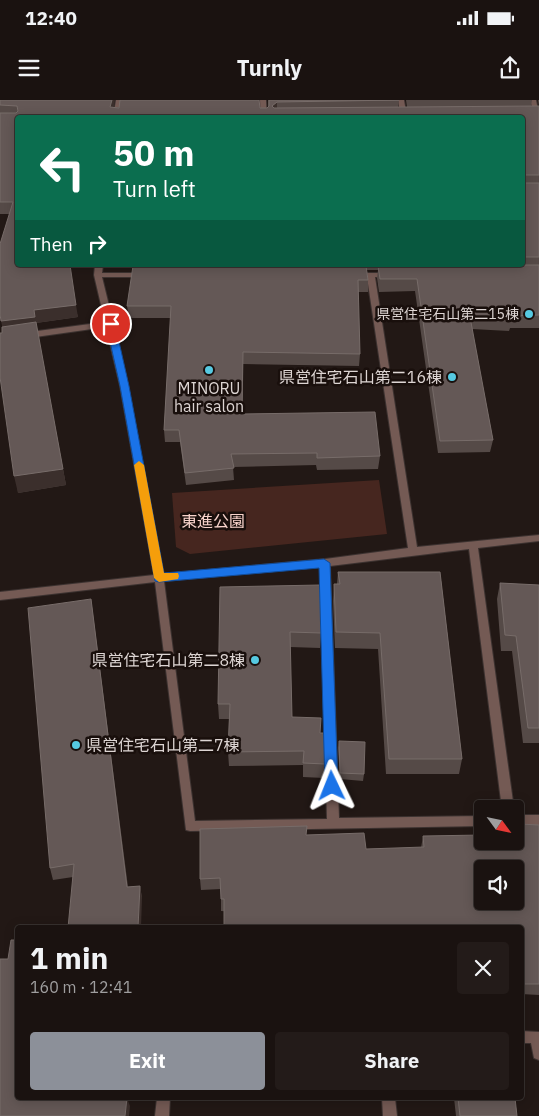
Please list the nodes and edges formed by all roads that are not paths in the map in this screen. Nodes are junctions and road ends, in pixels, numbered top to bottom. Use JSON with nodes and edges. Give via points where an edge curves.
{"nodes":[{"id":1,"x":119,"y":100,"type":"edge"},
{"id":2,"x":263,"y":100,"type":"edge"},
{"id":3,"x":401,"y":100,"type":"edge"},
{"id":4,"x":533,"y":100,"type":"edge"},
{"id":5,"x":528,"y":114,"type":"edge"},
{"id":6,"x":538,"y":114,"type":"edge"},
{"id":7,"x":116,"y":115,"type":"edge"},
{"id":8,"x":264,"y":115,"type":"edge"},
{"id":9,"x":404,"y":115,"type":"edge"},
{"id":10,"x":99,"y":267,"type":"edge"},
{"id":11,"x":400,"y":274,"type":"edge"},
{"id":12,"x":98,"y":275,"type":"junction"},
{"id":13,"x":157,"y":275,"type":"edge"},
{"id":14,"x":342,"y":275,"type":"edge"},
{"id":15,"x":371,"y":275,"type":"junction"},
{"id":16,"x":111,"y":324,"type":"junction"},
{"id":17,"x":0,"y":339,"type":"edge"},
{"id":18,"x":539,"y":538,"type":"edge"},
{"id":19,"x":473,"y":545,"type":"junction"},
{"id":20,"x":413,"y":551,"type":"junction"},
{"id":21,"x":324,"y":563,"type":"junction"},
{"id":22,"x":159,"y":578,"type":"junction"},
{"id":23,"x":0,"y":596,"type":"edge"},
{"id":24,"x":507,"y":800,"type":"edge"},
{"id":25,"x":524,"y":820,"type":"edge"},
{"id":26,"x":539,"y":820,"type":"edge"},
{"id":27,"x":474,"y":821,"type":"edge"},
{"id":28,"x":333,"y":824,"type":"junction"},
{"id":29,"x":524,"y":1037,"type":"edge"},
{"id":30,"x":539,"y":1053,"type":"edge"},
{"id":31,"x":164,"y":1100,"type":"edge"},
{"id":32,"x":389,"y":1100,"type":"edge"},
{"id":33,"x":162,"y":1116,"type":"edge"},
{"id":34,"x":390,"y":1116,"type":"edge"}],
"edges":[{"from":1,"to":7,"type":"street"},
{"from":2,"to":8,"type":"street"},
{"from":3,"to":9,"type":"street"},
{"from":4,"to":6,"type":"street"},
{"from":5,"to":6,"type":"street"},
{"from":10,"to":12,"type":"street"},
{"from":11,"to":15,"type":"street"},
{"from":12,"to":13,"type":"street"},
{"from":12,"to":16,"type":"street"},
{"from":14,"to":15,"type":"street"},
{"from":15,"to":20,"type":"street"},
{"from":16,"to":17,"type":"street"},
{"from":16,"to":22,"type":"street"},
{"from":18,"to":19,"type":"street"},
{"from":19,"to":20,"type":"street"},
{"from":19,"to":24,"type":"street"},
{"from":20,"to":21,"type":"street"},
{"from":21,"to":22,"type":"street"},
{"from":21,"to":28,"type":"street"},
{"from":22,"to":23,"type":"street"},
{"from":22,"to":28,"type":"street","via":[[190,826]]},
{"from":25,"to":26,"type":"street"},
{"from":27,"to":28,"type":"street"},
{"from":29,"to":30,"type":"street","via":[[536,1037]]},
{"from":31,"to":33,"type":"street"},
{"from":32,"to":34,"type":"street"}]}
